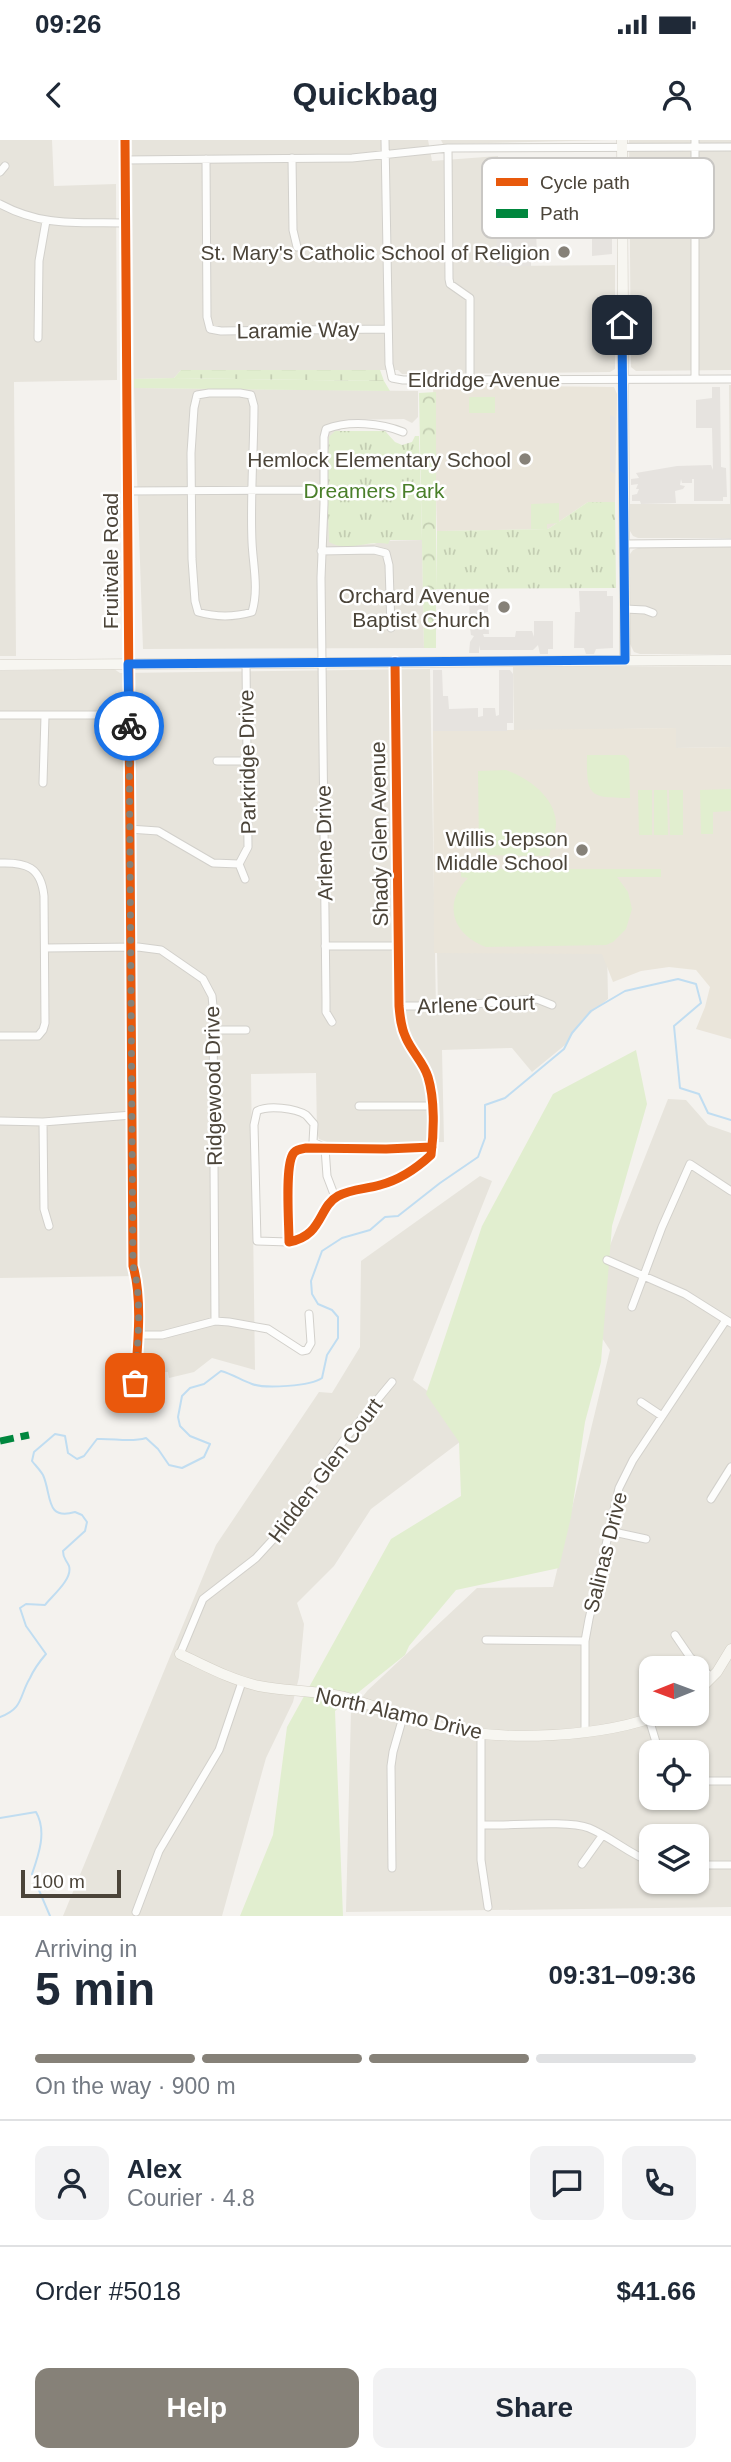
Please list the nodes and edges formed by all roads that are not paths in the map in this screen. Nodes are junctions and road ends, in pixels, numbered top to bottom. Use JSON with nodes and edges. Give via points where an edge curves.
{"nodes":[{"id":1,"x":125,"y":140,"type":"edge"},
{"id":2,"x":386,"y":140,"type":"edge"},
{"id":3,"x":477,"y":144,"type":"edge"},
{"id":4,"x":550,"y":144,"type":"edge"},
{"id":5,"x":622,"y":144,"type":"edge"},
{"id":6,"x":694,"y":144,"type":"edge"},
{"id":7,"x":731,"y":147,"type":"edge"},
{"id":8,"x":448,"y":148,"type":"junction"},
{"id":9,"x":386,"y":155,"type":"junction"},
{"id":10,"x":292,"y":158,"type":"junction"},
{"id":11,"x":206,"y":159,"type":"junction"},
{"id":12,"x":125,"y":160,"type":"junction"},
{"id":13,"x":0,"y":204,"type":"edge"},
{"id":14,"x":46,"y":221,"type":"junction"},
{"id":15,"x":124,"y":223,"type":"junction"},
{"id":16,"x":622,"y":238,"type":"edge"},
{"id":17,"x":694,"y":238,"type":"edge"},
{"id":18,"x":297,"y":247,"type":"dead end"},
{"id":19,"x":388,"y":329,"type":"junction"},
{"id":20,"x":38,"y":338,"type":"dead end"},
{"id":21,"x":470,"y":378,"type":"junction"},
{"id":22,"x":623,"y":379,"type":"junction"},
{"id":23,"x":695,"y":379,"type":"junction"},
{"id":24,"x":731,"y":379,"type":"edge"},
{"id":25,"x":403,"y":432,"type":"dead end"},
{"id":26,"x":251,"y":490,"type":"junction"},
{"id":27,"x":128,"y":491,"type":"junction"},
{"id":28,"x":192,"y":491,"type":"junction"},
{"id":29,"x":324,"y":491,"type":"junction"},
{"id":30,"x":731,"y":543,"type":"edge"},
{"id":31,"x":624,"y":544,"type":"junction"},
{"id":32,"x":321,"y":551,"type":"junction"},
{"id":33,"x":625,"y":609,"type":"junction"},
{"id":34,"x":653,"y":613,"type":"dead end"},
{"id":35,"x":391,"y":628,"type":"dead end"},
{"id":36,"x":625,"y":660,"type":"junction"},
{"id":37,"x":731,"y":660,"type":"edge"},
{"id":38,"x":395,"y":662,"type":"junction"},
{"id":39,"x":246,"y":663,"type":"junction"},
{"id":40,"x":323,"y":663,"type":"junction"},
{"id":41,"x":128,"y":664,"type":"junction"},
{"id":42,"x":0,"y":665,"type":"edge"},
{"id":43,"x":0,"y":715,"type":"edge"},
{"id":44,"x":129,"y":715,"type":"junction"},
{"id":45,"x":45,"y":716,"type":"junction"},
{"id":46,"x":217,"y":761,"type":"dead end"},
{"id":47,"x":248,"y":761,"type":"junction"},
{"id":48,"x":43,"y":783,"type":"dead end"},
{"id":49,"x":130,"y":829,"type":"junction"},
{"id":50,"x":0,"y":863,"type":"edge"},
{"id":51,"x":239,"y":864,"type":"junction"},
{"id":52,"x":245,"y":879,"type":"dead end"},
{"id":53,"x":326,"y":946,"type":"junction"},
{"id":54,"x":398,"y":946,"type":"junction"},
{"id":55,"x":45,"y":948,"type":"junction"},
{"id":56,"x":130,"y":948,"type":"junction"},
{"id":57,"x":552,"y":1005,"type":"dead end"},
{"id":58,"x":399,"y":1006,"type":"junction"},
{"id":59,"x":332,"y":1021,"type":"dead end"},
{"id":60,"x":213,"y":1030,"type":"junction"},
{"id":61,"x":246,"y":1030,"type":"dead end"},
{"id":62,"x":0,"y":1037,"type":"edge"},
{"id":63,"x":359,"y":1106,"type":"dead end"},
{"id":64,"x":431,"y":1106,"type":"junction"},
{"id":65,"x":132,"y":1115,"type":"junction"},
{"id":66,"x":0,"y":1121,"type":"edge"},
{"id":67,"x":43,"y":1122,"type":"junction"},
{"id":68,"x":432,"y":1147,"type":"junction"},
{"id":69,"x":325,"y":1148,"type":"junction"},
{"id":70,"x":731,"y":1191,"type":"edge"},
{"id":71,"x":335,"y":1197,"type":"junction"},
{"id":72,"x":49,"y":1226,"type":"dead end"},
{"id":73,"x":289,"y":1242,"type":"junction"},
{"id":74,"x":607,"y":1260,"type":"dead end"},
{"id":75,"x":643,"y":1275,"type":"junction"},
{"id":76,"x":632,"y":1307,"type":"dead end"},
{"id":77,"x":309,"y":1314,"type":"dead end"},
{"id":78,"x":215,"y":1321,"type":"junction"},
{"id":79,"x":729,"y":1322,"type":"edge"},
{"id":80,"x":138,"y":1335,"type":"junction"},
{"id":81,"x":392,"y":1382,"type":"dead end"},
{"id":82,"x":132,"y":1402,"type":"dead end"},
{"id":83,"x":641,"y":1402,"type":"dead end"},
{"id":84,"x":663,"y":1416,"type":"junction"},
{"id":85,"x":731,"y":1466,"type":"edge"},
{"id":86,"x":711,"y":1499,"type":"dead end"},
{"id":87,"x":609,"y":1531,"type":"junction"},
{"id":88,"x":646,"y":1539,"type":"dead end"},
{"id":89,"x":675,"y":1635,"type":"dead end"},
{"id":90,"x":486,"y":1640,"type":"dead end"},
{"id":91,"x":586,"y":1641,"type":"junction"},
{"id":92,"x":731,"y":1649,"type":"edge"},
{"id":93,"x":180,"y":1654,"type":"joint"},
{"id":94,"x":712,"y":1678,"type":"junction"},
{"id":95,"x":709,"y":1681,"type":"edge"},
{"id":96,"x":242,"y":1682,"type":"junction"},
{"id":97,"x":403,"y":1717,"type":"junction"},
{"id":98,"x":639,"y":1721,"type":"edge"},
{"id":99,"x":585,"y":1731,"type":"junction"},
{"id":100,"x":481,"y":1734,"type":"junction"},
{"id":101,"x":709,"y":1781,"type":"edge"},
{"id":102,"x":731,"y":1781,"type":"edge"},
{"id":103,"x":481,"y":1825,"type":"junction"},
{"id":104,"x":602,"y":1836,"type":"junction"},
{"id":105,"x":639,"y":1856,"type":"edge"},
{"id":106,"x":582,"y":1864,"type":"dead end"},
{"id":107,"x":731,"y":1865,"type":"edge"},
{"id":108,"x":709,"y":1866,"type":"edge"},
{"id":109,"x":392,"y":1868,"type":"dead end"},
{"id":110,"x":488,"y":1907,"type":"dead end"},
{"id":111,"x":136,"y":1912,"type":"dead end"}],
"edges":[{"from":1,"to":12,"type":"street","name":"Fruitvale Road"},
{"from":2,"to":9,"type":"street","name":"Eldridge Avenue"},
{"from":3,"to":4,"type":"street"},
{"from":3,"to":8,"type":"street"},
{"from":4,"to":5,"type":"street"},
{"from":5,"to":6,"type":"street"},
{"from":6,"to":7,"type":"street"},
{"from":8,"to":9,"type":"street"},
{"from":8,"to":21,"type":"street","via":[[449,279],[470,298]]},
{"from":9,"to":10,"type":"street"},
{"from":9,"to":19,"type":"street","name":"Eldridge Avenue"},
{"from":10,"to":11,"type":"street"},
{"from":10,"to":18,"type":"street"},
{"from":11,"to":12,"type":"street"},
{"from":11,"to":19,"type":"street","name":"Laramie Way","via":[[210,328]]},
{"from":12,"to":15,"type":"street","name":"Fruitvale Road"},
{"from":13,"to":14,"type":"street"},
{"from":14,"to":15,"type":"street"},
{"from":14,"to":20,"type":"street","via":[[39,261]]},
{"from":15,"to":27,"type":"street","name":"Fruitvale Road"},
{"from":16,"to":22,"type":"street"},
{"from":17,"to":23,"type":"street"},
{"from":19,"to":21,"type":"street","name":"Eldridge Avenue","via":[[392,378]]},
{"from":21,"to":22,"type":"street","name":"Eldridge Avenue"},
{"from":22,"to":23,"type":"street","name":"Eldridge Avenue"},
{"from":22,"to":31,"type":"street"},
{"from":23,"to":24,"type":"street","name":"Eldridge Avenue"},
{"from":25,"to":29,"type":"street","name":"Arlene Drive","via":[[386,425],[326,429]]},
{"from":26,"to":28,"type":"street"},
{"from":26,"to":28,"type":"street","via":[[254,406],[251,395],[240,393],[197,395]]},
{"from":26,"to":28,"type":"street","via":[[255,602],[252,612],[242,615],[198,612]]},
{"from":26,"to":29,"type":"street"},
{"from":27,"to":28,"type":"street"},
{"from":27,"to":41,"type":"street","name":"Fruitvale Road"},
{"from":29,"to":32,"type":"street","name":"Arlene Drive"},
{"from":30,"to":31,"type":"street"},
{"from":31,"to":33,"type":"street"},
{"from":32,"to":35,"type":"street","via":[[386,553]]},
{"from":32,"to":40,"type":"street","name":"Arlene Drive"},
{"from":33,"to":34,"type":"street"},
{"from":33,"to":36,"type":"street"},
{"from":36,"to":37,"type":"street"},
{"from":36,"to":38,"type":"street"},
{"from":38,"to":40,"type":"street"},
{"from":38,"to":54,"type":"street","name":"Shady Glen Avenue"},
{"from":39,"to":40,"type":"street"},
{"from":39,"to":41,"type":"street"},
{"from":39,"to":47,"type":"street","name":"Parkridge Drive"},
{"from":40,"to":53,"type":"street","name":"Arlene Drive"},
{"from":41,"to":42,"type":"street"},
{"from":41,"to":44,"type":"street","name":"Fruitvale Road"},
{"from":43,"to":45,"type":"street"},
{"from":44,"to":45,"type":"street"},
{"from":44,"to":49,"type":"street","name":"Fruitvale Road"},
{"from":45,"to":48,"type":"street"},
{"from":46,"to":47,"type":"street"},
{"from":47,"to":51,"type":"street","name":"Parkridge Drive","via":[[248,847]]},
{"from":49,"to":51,"type":"street","name":"Parkridge Drive","via":[[158,831],[213,863]]},
{"from":49,"to":56,"type":"street","name":"Fruitvale Road"},
{"from":50,"to":55,"type":"street","via":[[27,865],[40,878]]},
{"from":51,"to":52,"type":"street"},
{"from":53,"to":54,"type":"street"},
{"from":53,"to":59,"type":"street","name":"Arlene Drive","via":[[326,1012]]},
{"from":54,"to":58,"type":"street","name":"Shady Glen Avenue"},
{"from":55,"to":56,"type":"street","name":"Ridgewood Drive"},
{"from":55,"to":62,"type":"street","via":[[43,1030],[38,1035]]},
{"from":56,"to":60,"type":"street","name":"Ridgewood Drive","via":[[161,950],[204,979],[212,996]]},
{"from":56,"to":65,"type":"street","name":"Fruitvale Road"},
{"from":57,"to":58,"type":"street","name":"Arlene Court","via":[[537,999]]},
{"from":58,"to":64,"type":"street","name":"Shady Glen Avenue","via":[[406,1039],[428,1077]]},
{"from":60,"to":61,"type":"street"},
{"from":60,"to":78,"type":"street","name":"Ridgewood Drive"},
{"from":63,"to":64,"type":"street"},
{"from":64,"to":68,"type":"street","name":"Shady Glen Avenue"},
{"from":65,"to":67,"type":"street"},
{"from":65,"to":80,"type":"street","name":"Fruitvale Road"},
{"from":66,"to":67,"type":"street"},
{"from":67,"to":72,"type":"street","via":[[44,1209]]},
{"from":68,"to":69,"type":"street"},
{"from":68,"to":71,"type":"street","via":[[431,1155],[421,1164],[393,1181]]},
{"from":69,"to":71,"type":"street"},
{"from":69,"to":73,"type":"street","via":[[296,1150],[292,1155]]},
{"from":69,"to":73,"type":"street","via":[[313,1142],[314,1124],[306,1115],[272,1108],[257,1111],[257,1241]]},
{"from":70,"to":75,"type":"street","via":[[690,1164]]},
{"from":71,"to":73,"type":"street","via":[[303,1240]]},
{"from":74,"to":75,"type":"street"},
{"from":75,"to":76,"type":"street"},
{"from":75,"to":79,"type":"street"},
{"from":77,"to":78,"type":"street","via":[[311,1343],[302,1351],[268,1329]]},
{"from":78,"to":80,"type":"street","via":[[178,1333]]},
{"from":79,"to":84,"type":"street","name":"Salinas Drive"},
{"from":80,"to":82,"type":"street","name":"Fruitvale Road"},
{"from":81,"to":93,"type":"street","name":"Hidden Glen Court","via":[[344,1440],[278,1534],[204,1600]]},
{"from":83,"to":84,"type":"street"},
{"from":84,"to":87,"type":"street","name":"Salinas Drive","via":[[624,1478]]},
{"from":85,"to":86,"type":"street"},
{"from":87,"to":88,"type":"street"},
{"from":87,"to":91,"type":"street","name":"Salinas Drive"},
{"from":89,"to":94,"type":"street"},
{"from":90,"to":91,"type":"street"},
{"from":91,"to":99,"type":"street","name":"Salinas Drive"},
{"from":92,"to":94,"type":"street"},
{"from":93,"to":96,"type":"street","name":"North Alamo Drive"},
{"from":94,"to":95,"type":"street"},
{"from":96,"to":97,"type":"street","name":"North Alamo Drive","via":[[348,1698]]},
{"from":96,"to":111,"type":"street","via":[[219,1750],[159,1851]]},
{"from":97,"to":100,"type":"street","name":"North Alamo Drive"},
{"from":97,"to":109,"type":"street","via":[[391,1766]]},
{"from":98,"to":99,"type":"street","name":"North Alamo Drive"},
{"from":99,"to":100,"type":"street","name":"North Alamo Drive","via":[[534,1736]]},
{"from":100,"to":103,"type":"street"},
{"from":101,"to":102,"type":"street"},
{"from":103,"to":104,"type":"street","via":[[576,1825]]},
{"from":103,"to":110,"type":"street"},
{"from":104,"to":105,"type":"street"},
{"from":104,"to":106,"type":"street"},
{"from":107,"to":108,"type":"street"}]}
